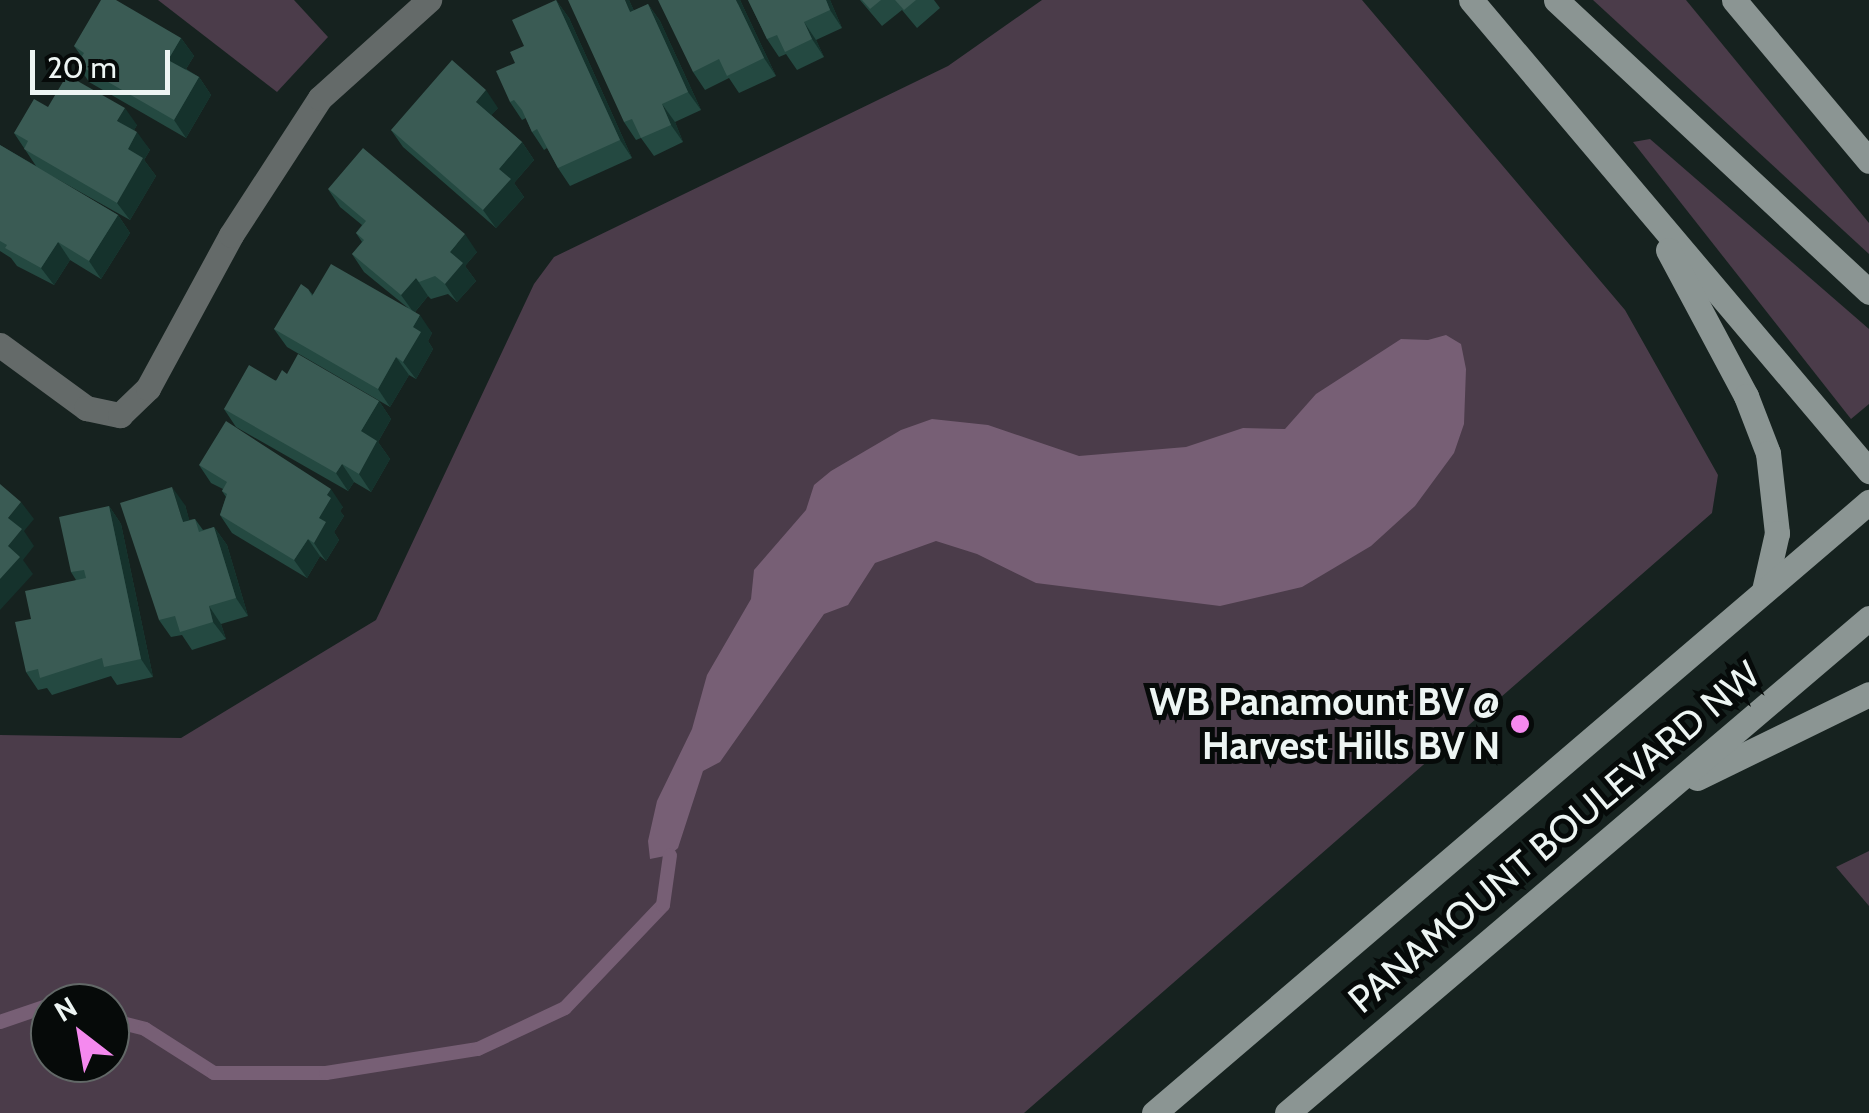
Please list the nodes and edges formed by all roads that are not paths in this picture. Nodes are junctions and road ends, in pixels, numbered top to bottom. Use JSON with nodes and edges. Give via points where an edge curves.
{"nodes":[{"id":1,"x":429,"y":0,"type":"edge"},
{"id":2,"x":1471,"y":0,"type":"edge"},
{"id":3,"x":1556,"y":0,"type":"edge"},
{"id":4,"x":1734,"y":0,"type":"edge"},
{"id":5,"x":1869,"y":161,"type":"edge"},
{"id":6,"x":1642,"y":202,"type":"junction"},
{"id":7,"x":1869,"y":292,"type":"edge"},
{"id":8,"x":0,"y":345,"type":"edge"},
{"id":9,"x":1869,"y":471,"type":"edge"},
{"id":10,"x":1869,"y":502,"type":"edge"},
{"id":11,"x":1764,"y":590,"type":"junction"},
{"id":12,"x":1869,"y":618,"type":"edge"},
{"id":13,"x":1869,"y":694,"type":"edge"},
{"id":14,"x":1661,"y":796,"type":"junction"},
{"id":15,"x":1154,"y":1113,"type":"edge"},
{"id":16,"x":1287,"y":1113,"type":"edge"}],
"edges":[{"from":1,"to":8,"type":"street","via":[[320,98],[232,235],[148,388],[120,415],[86,408]]},
{"from":2,"to":6,"type":"main road"},
{"from":3,"to":7,"type":"main road"},
{"from":4,"to":5,"type":"main road"},
{"from":6,"to":9,"type":"main road"},
{"from":6,"to":11,"type":"main road","via":[[1746,396],[1768,453],[1778,532]]},
{"from":10,"to":11,"type":"main road","name":"PANAMOUNT BOULEVARD NW"},
{"from":11,"to":15,"type":"main road","name":"PANAMOUNT BOULEVARD NW"},
{"from":12,"to":14,"type":"main road","name":"PANAMOUNT BOULEVARD NW"},
{"from":13,"to":14,"type":"main road"},
{"from":14,"to":16,"type":"main road","name":"PANAMOUNT BOULEVARD NW"}]}
